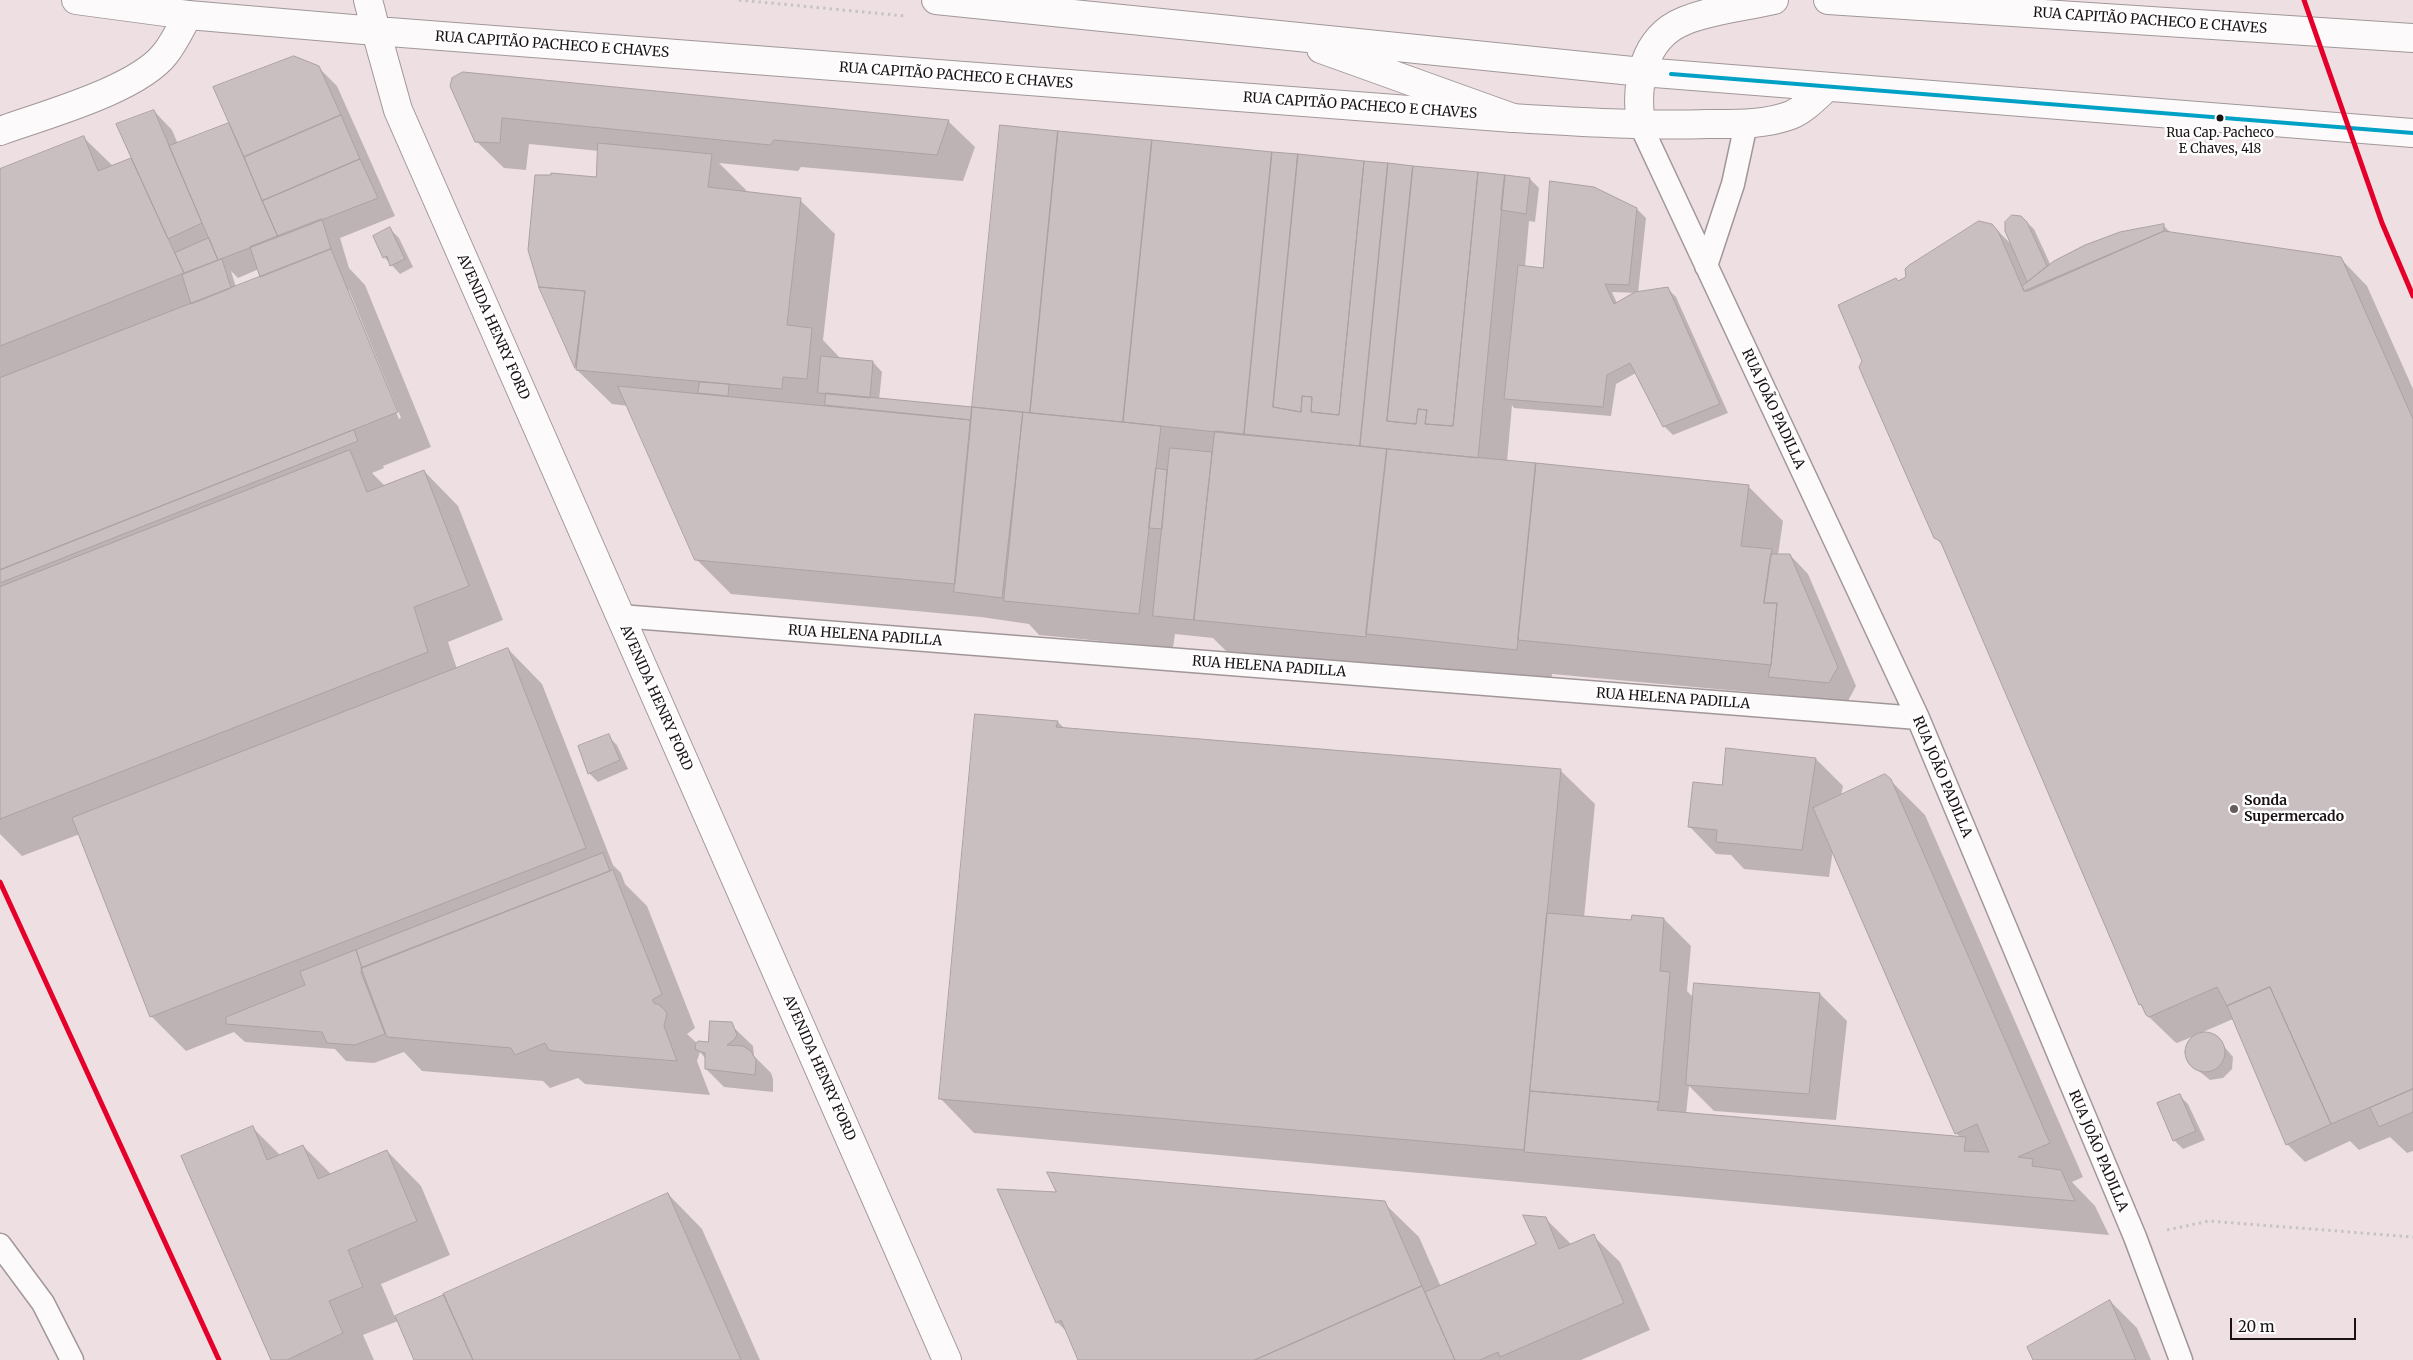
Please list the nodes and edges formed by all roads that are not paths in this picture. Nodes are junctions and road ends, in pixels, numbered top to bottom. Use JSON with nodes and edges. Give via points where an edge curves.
{"nodes":[{"id":1,"x":76,"y":0,"type":"edge"},
{"id":2,"x":368,"y":0,"type":"edge"},
{"id":3,"x":936,"y":0,"type":"edge"},
{"id":4,"x":1774,"y":0,"type":"edge"},
{"id":5,"x":1828,"y":0,"type":"edge"},
{"id":6,"x":187,"y":7,"type":"edge"},
{"id":7,"x":376,"y":32,"type":"junction"},
{"id":8,"x":1285,"y":36,"type":"junction"},
{"id":9,"x":2413,"y":38,"type":"edge"},
{"id":10,"x":1642,"y":72,"type":"junction"},
{"id":11,"x":1827,"y":87,"type":"junction"},
{"id":12,"x":1513,"y":118,"type":"junction"},
{"id":13,"x":1746,"y":124,"type":"junction"},
{"id":14,"x":1641,"y":126,"type":"junction"},
{"id":15,"x":2408,"y":127,"type":"edge"},
{"id":16,"x":0,"y":131,"type":"edge"},
{"id":17,"x":1706,"y":266,"type":"junction"},
{"id":18,"x":620,"y":616,"type":"junction"},
{"id":19,"x":1918,"y":718,"type":"junction"},
{"id":20,"x":0,"y":1244,"type":"edge"},
{"id":21,"x":72,"y":1360,"type":"edge"},
{"id":22,"x":946,"y":1360,"type":"edge"},
{"id":23,"x":2180,"y":1360,"type":"edge"}],
"edges":[{"from":1,"to":6,"type":"street","name":"RUA CAPITÃO PACHECO E CHAVES"},
{"from":2,"to":7,"type":"street","name":"AVENIDA HENRY FORD"},
{"from":3,"to":8,"type":"street"},
{"from":4,"to":10,"type":"street","via":[[1683,21],[1654,45]]},
{"from":5,"to":9,"type":"street","name":"RUA CAPITÃO PACHECO E CHAVES"},
{"from":6,"to":7,"type":"street","name":"RUA CAPITÃO PACHECO E CHAVES"},
{"from":6,"to":16,"type":"street","via":[[165,54],[150,70],[127,85]]},
{"from":7,"to":12,"type":"street","name":"RUA CAPITÃO PACHECO E CHAVES"},
{"from":7,"to":18,"type":"street","name":"AVENIDA HENRY FORD","via":[[398,110]]},
{"from":8,"to":10,"type":"street"},
{"from":8,"to":12,"type":"street"},
{"from":10,"to":11,"type":"street"},
{"from":10,"to":14,"type":"street","via":[[1639,90]]},
{"from":11,"to":13,"type":"street","name":"RUA CAPITÃO PACHECO E CHAVES","via":[[1792,115]]},
{"from":11,"to":15,"type":"street"},
{"from":12,"to":14,"type":"street","name":"RUA CAPITÃO PACHECO E CHAVES"},
{"from":13,"to":14,"type":"street","name":"RUA CAPITÃO PACHECO E CHAVES"},
{"from":13,"to":17,"type":"lane","via":[[1733,184]]},
{"from":14,"to":17,"type":"lane","name":"RUA JOÃO PADILLA"},
{"from":17,"to":19,"type":"lane","name":"RUA JOÃO PADILLA"},
{"from":18,"to":19,"type":"lane","name":"RUA HELENA PADILLA"},
{"from":18,"to":22,"type":"street","name":"AVENIDA HENRY FORD"},
{"from":19,"to":23,"type":"lane","name":"RUA JOÃO PADILLA","via":[[2135,1237]]},
{"from":20,"to":21,"type":"lane","via":[[43,1303]]}]}
